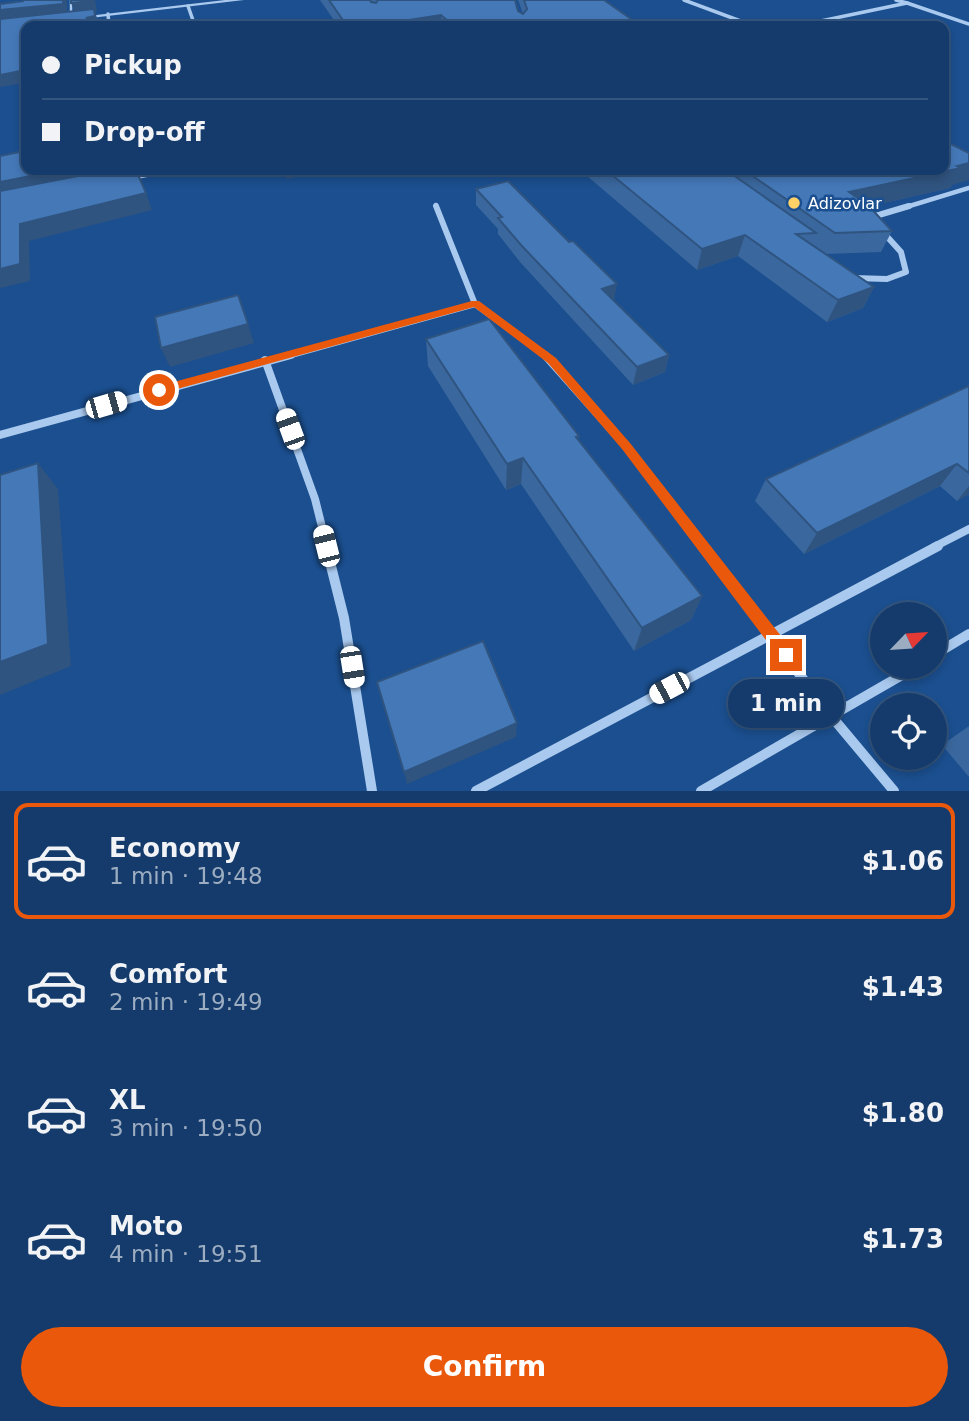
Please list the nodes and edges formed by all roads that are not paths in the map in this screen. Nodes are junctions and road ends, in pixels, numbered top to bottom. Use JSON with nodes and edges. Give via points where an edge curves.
{"nodes":[{"id":1,"x":71,"y":0,"type":"edge"},
{"id":2,"x":241,"y":0,"type":"edge"},
{"id":3,"x":684,"y":0,"type":"edge"},
{"id":4,"x":895,"y":0,"type":"edge"},
{"id":5,"x":907,"y":3,"type":"junction"},
{"id":6,"x":188,"y":6,"type":"junction"},
{"id":7,"x":108,"y":14,"type":"junction"},
{"id":8,"x":71,"y":18,"type":"junction"},
{"id":9,"x":57,"y":20,"type":"edge"},
{"id":10,"x":109,"y":21,"type":"edge"},
{"id":11,"x":193,"y":21,"type":"edge"},
{"id":12,"x":741,"y":21,"type":"edge"},
{"id":13,"x":818,"y":21,"type":"edge"},
{"id":14,"x":969,"y":24,"type":"edge"},
{"id":15,"x":147,"y":175,"type":"edge"},
{"id":16,"x":118,"y":181,"type":"edge"},
{"id":17,"x":969,"y":188,"type":"edge"},
{"id":18,"x":436,"y":205,"type":"dead end"},
{"id":19,"x":849,"y":278,"type":"edge"},
{"id":20,"x":475,"y":304,"type":"junction"},
{"id":21,"x":265,"y":360,"type":"junction"},
{"id":22,"x":0,"y":435,"type":"edge"},
{"id":23,"x":969,"y":529,"type":"edge"},
{"id":24,"x":771,"y":634,"type":"junction"},
{"id":25,"x":969,"y":635,"type":"edge"},
{"id":26,"x":947,"y":648,"type":"edge"},
{"id":27,"x":896,"y":679,"type":"edge"},
{"id":28,"x":832,"y":717,"type":"junction"},
{"id":29,"x":372,"y":791,"type":"edge"},
{"id":30,"x":476,"y":791,"type":"edge"},
{"id":31,"x":701,"y":791,"type":"edge"},
{"id":32,"x":894,"y":791,"type":"edge"}],
"edges":[{"from":1,"to":8,"type":"lane"},
{"from":2,"to":6,"type":"street"},
{"from":3,"to":12,"type":"street"},
{"from":4,"to":5,"type":"street"},
{"from":5,"to":13,"type":"street"},
{"from":5,"to":14,"type":"street"},
{"from":6,"to":7,"type":"street"},
{"from":6,"to":11,"type":"street"},
{"from":7,"to":8,"type":"street"},
{"from":7,"to":10,"type":"street"},
{"from":8,"to":9,"type":"street"},
{"from":15,"to":16,"type":"street"},
{"from":17,"to":19,"type":"street","via":[[868,219],[901,253],[906,272],[887,279]]},
{"from":18,"to":20,"type":"street"},
{"from":20,"to":21,"type":"street"},
{"from":20,"to":24,"type":"street","via":[[552,360],[626,446]]},
{"from":21,"to":22,"type":"street"},
{"from":21,"to":29,"type":"street","via":[[315,499],[344,618]]},
{"from":23,"to":24,"type":"street"},
{"from":24,"to":28,"type":"street"},
{"from":24,"to":30,"type":"street"},
{"from":25,"to":26,"type":"street"},
{"from":27,"to":28,"type":"street"},
{"from":28,"to":31,"type":"street"},
{"from":28,"to":32,"type":"street"}]}
